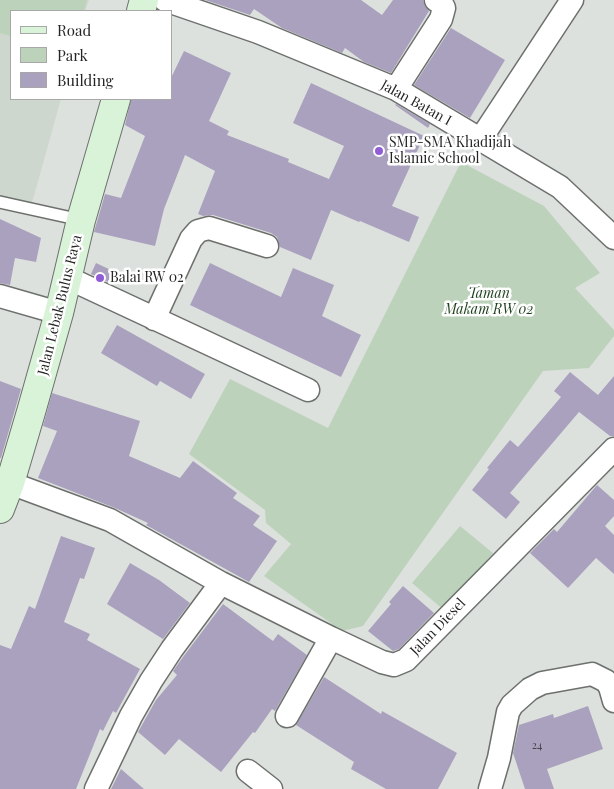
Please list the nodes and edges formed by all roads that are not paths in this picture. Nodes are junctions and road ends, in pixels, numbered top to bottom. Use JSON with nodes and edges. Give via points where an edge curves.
{"nodes":[{"id":1,"x":165,"y":0,"type":"edge"},
{"id":2,"x":436,"y":0,"type":"edge"},
{"id":3,"x":572,"y":0,"type":"edge"},
{"id":4,"x":396,"y":89,"type":"junction"},
{"id":5,"x":116,"y":100,"type":"edge"},
{"id":6,"x":480,"y":140,"type":"junction"},
{"id":7,"x":0,"y":202,"type":"edge"},
{"id":8,"x":81,"y":220,"type":"junction"},
{"id":9,"x":614,"y":238,"type":"edge"},
{"id":10,"x":266,"y":246,"type":"dead end"},
{"id":11,"x":68,"y":278,"type":"junction"},
{"id":12,"x":0,"y":296,"type":"edge"},
{"id":13,"x":59,"y":313,"type":"junction"},
{"id":14,"x":154,"y":319,"type":"junction"},
{"id":15,"x":308,"y":390,"type":"dead end"},
{"id":16,"x":614,"y":449,"type":"edge"},
{"id":17,"x":5,"y":481,"type":"edge"},
{"id":18,"x":0,"y":509,"type":"edge"},
{"id":19,"x":221,"y":583,"type":"junction"},
{"id":20,"x":331,"y":638,"type":"junction"},
{"id":21,"x":614,"y":701,"type":"edge"},
{"id":22,"x":288,"y":716,"type":"dead end"},
{"id":23,"x":248,"y":771,"type":"dead end"},
{"id":24,"x":96,"y":789,"type":"edge"},
{"id":25,"x":272,"y":789,"type":"edge"},
{"id":26,"x":490,"y":789,"type":"edge"}],
"edges":[{"from":1,"to":4,"type":"street","name":"Jalan Batan I","via":[[258,32]]},
{"from":2,"to":4,"type":"street","via":[[444,8],[441,18]]},
{"from":3,"to":6,"type":"street"},
{"from":4,"to":6,"type":"street","name":"Jalan Batan I"},
{"from":5,"to":8,"type":"main road","name":"Jalan Lebak Bulus Raya"},
{"from":6,"to":9,"type":"street","name":"Jalan Batan I","via":[[560,187]]},
{"from":7,"to":8,"type":"lane"},
{"from":8,"to":11,"type":"main road","name":"Jalan Lebak Bulus Raya"},
{"from":10,"to":14,"type":"street","via":[[209,228],[198,231],[191,239]]},
{"from":11,"to":13,"type":"main road","name":"Jalan Lebak Bulus Raya"},
{"from":11,"to":14,"type":"street"},
{"from":12,"to":13,"type":"street"},
{"from":13,"to":17,"type":"main road","name":"Jalan Lebak Bulus Raya"},
{"from":14,"to":15,"type":"street"},
{"from":16,"to":20,"type":"street","name":"Jalan Diesel","via":[[406,660],[394,664],[382,662]]},
{"from":17,"to":18,"type":"main road","name":"Jalan Lebak Bulus Raya"},
{"from":17,"to":19,"type":"street","name":"Jalan Diesel","via":[[110,520]]},
{"from":19,"to":20,"type":"street","name":"Jalan Diesel"},
{"from":19,"to":24,"type":"street","via":[[151,681],[130,716]]},
{"from":20,"to":22,"type":"street"},
{"from":21,"to":26,"type":"street","via":[[606,681],[592,674],[542,683],[530,689],[508,712]]},
{"from":23,"to":25,"type":"street"}]}
